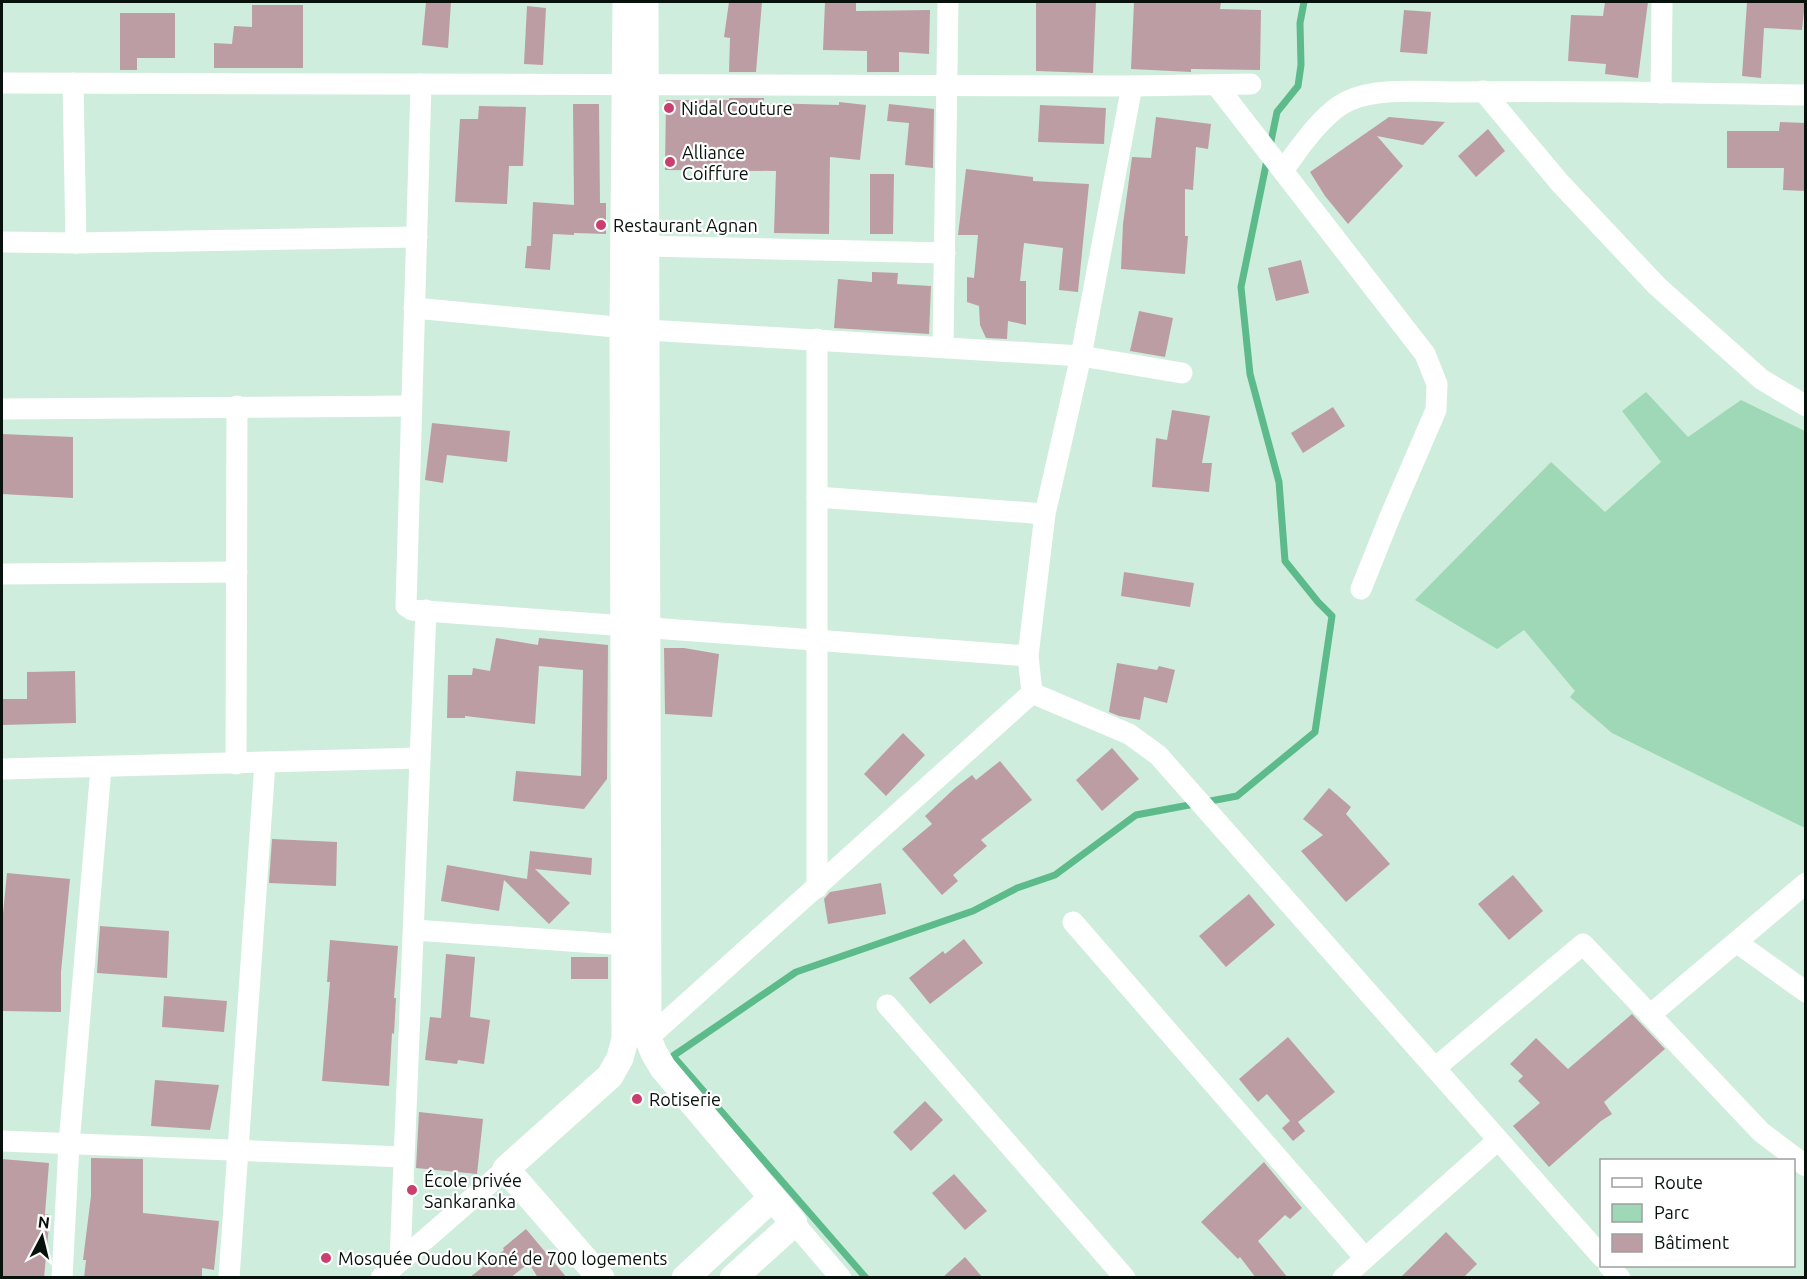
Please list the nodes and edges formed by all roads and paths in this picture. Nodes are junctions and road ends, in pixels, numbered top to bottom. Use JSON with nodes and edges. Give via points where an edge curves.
{"nodes":[{"id":1,"x":626,"y":2,"type":"edge"},
{"id":2,"x":645,"y":2,"type":"edge"},
{"id":3,"x":948,"y":2,"type":"edge"},
{"id":4,"x":1662,"y":2,"type":"edge"},
{"id":5,"x":2,"y":83,"type":"edge"},
{"id":6,"x":73,"y":83,"type":"junction"},
{"id":7,"x":421,"y":84,"type":"junction"},
{"id":8,"x":635,"y":84,"type":"junction"},
{"id":9,"x":1251,"y":84,"type":"dead end"},
{"id":10,"x":947,"y":85,"type":"junction"},
{"id":11,"x":1132,"y":86,"type":"junction"},
{"id":12,"x":1217,"y":86,"type":"junction"},
{"id":13,"x":1483,"y":91,"type":"junction"},
{"id":14,"x":1661,"y":93,"type":"junction"},
{"id":15,"x":1806,"y":95,"type":"edge"},
{"id":16,"x":1278,"y":163,"type":"junction"},
{"id":17,"x":417,"y":237,"type":"junction"},
{"id":18,"x":2,"y":242,"type":"edge"},
{"id":19,"x":76,"y":243,"type":"junction"},
{"id":20,"x":647,"y":246,"type":"junction"},
{"id":21,"x":945,"y":253,"type":"junction"},
{"id":22,"x":414,"y":308,"type":"junction"},
{"id":23,"x":635,"y":329,"type":"junction"},
{"id":24,"x":817,"y":339,"type":"junction"},
{"id":25,"x":943,"y":347,"type":"junction"},
{"id":26,"x":1081,"y":356,"type":"junction"},
{"id":27,"x":1182,"y":373,"type":"dead end"},
{"id":28,"x":237,"y":406,"type":"junction"},
{"id":29,"x":411,"y":406,"type":"junction"},
{"id":30,"x":1806,"y":406,"type":"edge"},
{"id":31,"x":2,"y":409,"type":"edge"},
{"id":32,"x":817,"y":497,"type":"junction"},
{"id":33,"x":1045,"y":514,"type":"junction"},
{"id":34,"x":237,"y":572,"type":"junction"},
{"id":35,"x":2,"y":574,"type":"edge"},
{"id":36,"x":1361,"y":589,"type":"dead end"},
{"id":37,"x":426,"y":610,"type":"junction"},
{"id":38,"x":636,"y":627,"type":"junction"},
{"id":39,"x":817,"y":641,"type":"junction"},
{"id":40,"x":1028,"y":656,"type":"junction"},
{"id":41,"x":1032,"y":693,"type":"junction"},
{"id":42,"x":420,"y":758,"type":"junction"},
{"id":43,"x":265,"y":763,"type":"junction"},
{"id":44,"x":236,"y":764,"type":"junction"},
{"id":45,"x":101,"y":768,"type":"junction"},
{"id":46,"x":2,"y":770,"type":"edge"},
{"id":47,"x":1806,"y":884,"type":"edge"},
{"id":48,"x":817,"y":888,"type":"junction"},
{"id":49,"x":1073,"y":922,"type":"dead end"},
{"id":50,"x":414,"y":930,"type":"junction"},
{"id":51,"x":1736,"y":942,"type":"junction"},
{"id":52,"x":626,"y":945,"type":"junction"},
{"id":53,"x":1806,"y":992,"type":"edge"},
{"id":54,"x":887,"y":1005,"type":"dead end"},
{"id":55,"x":1650,"y":1015,"type":"junction"},
{"id":56,"x":648,"y":1038,"type":"junction"},
{"id":57,"x":1435,"y":1068,"type":"junction"},
{"id":58,"x":1498,"y":1140,"type":"junction"},
{"id":59,"x":2,"y":1141,"type":"edge"},
{"id":60,"x":69,"y":1144,"type":"junction"},
{"id":61,"x":238,"y":1150,"type":"junction"},
{"id":62,"x":404,"y":1157,"type":"junction"},
{"id":63,"x":1806,"y":1166,"type":"edge"},
{"id":64,"x":506,"y":1169,"type":"junction"},
{"id":65,"x":772,"y":1198,"type":"junction"},
{"id":66,"x":794,"y":1222,"type":"junction"},
{"id":67,"x":1600,"y":1255,"type":"edge"},
{"id":68,"x":1365,"y":1258,"type":"junction"},
{"id":69,"x":400,"y":1261,"type":"junction"},
{"id":70,"x":62,"y":1278,"type":"edge"},
{"id":71,"x":229,"y":1278,"type":"edge"},
{"id":72,"x":381,"y":1278,"type":"edge"},
{"id":73,"x":601,"y":1278,"type":"edge"},
{"id":74,"x":685,"y":1278,"type":"edge"},
{"id":75,"x":733,"y":1278,"type":"edge"},
{"id":76,"x":842,"y":1278,"type":"edge"},
{"id":77,"x":1125,"y":1278,"type":"edge"},
{"id":78,"x":1343,"y":1278,"type":"edge"}],
"edges":[{"from":1,"to":8,"type":"street"},
{"from":2,"to":8,"type":"street"},
{"from":3,"to":10,"type":"street"},
{"from":4,"to":14,"type":"street"},
{"from":5,"to":6,"type":"street"},
{"from":6,"to":7,"type":"street"},
{"from":6,"to":19,"type":"street"},
{"from":7,"to":8,"type":"street"},
{"from":7,"to":17,"type":"street"},
{"from":8,"to":10,"type":"street"},
{"from":8,"to":20,"type":"street"},
{"from":8,"to":23,"type":"street"},
{"from":9,"to":12,"type":"street"},
{"from":10,"to":11,"type":"street"},
{"from":10,"to":21,"type":"street"},
{"from":11,"to":12,"type":"street"},
{"from":11,"to":26,"type":"street"},
{"from":12,"to":16,"type":"street"},
{"from":13,"to":14,"type":"street"},
{"from":13,"to":16,"type":"street","via":[[1374,93],[1347,101],[1323,120],[1295,153]]},
{"from":13,"to":30,"type":"street","via":[[1560,183],[1657,286],[1761,379]]},
{"from":14,"to":15,"type":"street"},
{"from":16,"to":36,"type":"street","via":[[1425,354],[1437,384],[1436,410]]},
{"from":17,"to":19,"type":"street"},
{"from":17,"to":22,"type":"street"},
{"from":18,"to":19,"type":"street"},
{"from":20,"to":21,"type":"street"},
{"from":20,"to":23,"type":"street"},
{"from":21,"to":25,"type":"street"},
{"from":22,"to":23,"type":"street"},
{"from":22,"to":29,"type":"street"},
{"from":23,"to":24,"type":"street"},
{"from":23,"to":38,"type":"street"},
{"from":24,"to":25,"type":"street"},
{"from":24,"to":32,"type":"street"},
{"from":25,"to":26,"type":"street"},
{"from":26,"to":27,"type":"street"},
{"from":26,"to":33,"type":"street"},
{"from":28,"to":29,"type":"street"},
{"from":28,"to":31,"type":"street"},
{"from":28,"to":34,"type":"street"},
{"from":29,"to":37,"type":"street","via":[[405,600],[412,610]]},
{"from":32,"to":33,"type":"street"},
{"from":32,"to":39,"type":"street"},
{"from":33,"to":40,"type":"street"},
{"from":34,"to":35,"type":"street"},
{"from":34,"to":44,"type":"street"},
{"from":37,"to":38,"type":"street"},
{"from":37,"to":42,"type":"street"},
{"from":38,"to":39,"type":"street"},
{"from":38,"to":52,"type":"street"},
{"from":38,"to":56,"type":"street"},
{"from":39,"to":40,"type":"street"},
{"from":39,"to":48,"type":"street"},
{"from":40,"to":41,"type":"street"},
{"from":41,"to":48,"type":"street"},
{"from":41,"to":57,"type":"street","via":[[1129,734],[1158,755]]},
{"from":42,"to":43,"type":"street"},
{"from":42,"to":50,"type":"street"},
{"from":43,"to":44,"type":"street"},
{"from":43,"to":61,"type":"street"},
{"from":44,"to":45,"type":"street"},
{"from":45,"to":46,"type":"street"},
{"from":45,"to":60,"type":"street"},
{"from":47,"to":51,"type":"street"},
{"from":48,"to":56,"type":"street"},
{"from":49,"to":68,"type":"street"},
{"from":50,"to":52,"type":"street"},
{"from":50,"to":62,"type":"street"},
{"from":51,"to":53,"type":"street"},
{"from":51,"to":55,"type":"street"},
{"from":52,"to":64,"type":"street","via":[[625,1039],[620,1058],[610,1076]]},
{"from":54,"to":77,"type":"street"},
{"from":55,"to":57,"type":"street","via":[[1583,944]]},
{"from":55,"to":63,"type":"street","via":[[1761,1132]]},
{"from":56,"to":65,"type":"street","via":[[663,1068]]},
{"from":57,"to":58,"type":"street"},
{"from":58,"to":67,"type":"street"},
{"from":58,"to":68,"type":"street"},
{"from":59,"to":60,"type":"street"},
{"from":60,"to":61,"type":"street"},
{"from":60,"to":70,"type":"street"},
{"from":61,"to":62,"type":"street"},
{"from":61,"to":71,"type":"street"},
{"from":62,"to":69,"type":"street"},
{"from":64,"to":69,"type":"street"},
{"from":64,"to":73,"type":"street"},
{"from":65,"to":66,"type":"street"},
{"from":65,"to":74,"type":"street"},
{"from":66,"to":75,"type":"street"},
{"from":66,"to":76,"type":"street"},
{"from":68,"to":78,"type":"street"},
{"from":69,"to":72,"type":"street"}]}
